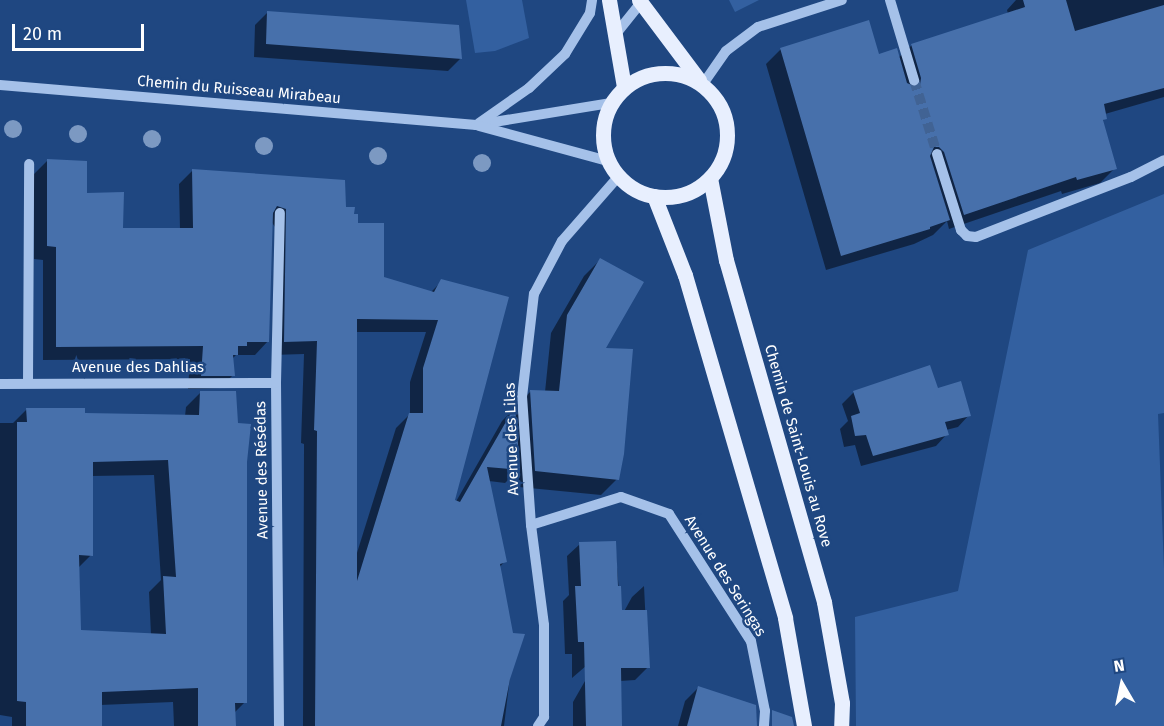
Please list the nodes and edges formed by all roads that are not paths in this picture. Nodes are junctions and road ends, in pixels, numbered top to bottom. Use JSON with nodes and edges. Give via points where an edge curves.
{"nodes":[{"id":1,"x":592,"y":0,"type":"edge"},
{"id":2,"x":609,"y":0,"type":"edge"},
{"id":3,"x":842,"y":0,"type":"edge"},
{"id":4,"x":890,"y":0,"type":"edge"},
{"id":5,"x":641,"y":1,"type":"edge"},
{"id":6,"x":615,"y":35,"type":"junction"},
{"id":7,"x":914,"y":80,"type":"tunnel mouth"},
{"id":8,"x":702,"y":84,"type":"junction"},
{"id":9,"x":0,"y":86,"type":"edge"},
{"id":10,"x":624,"y":87,"type":"junction"},
{"id":11,"x":611,"y":103,"type":"junction"},
{"id":12,"x":476,"y":125,"type":"junction"},
{"id":13,"x":938,"y":154,"type":"tunnel mouth"},
{"id":14,"x":1164,"y":160,"type":"edge"},
{"id":15,"x":608,"y":161,"type":"junction"},
{"id":16,"x":28,"y":164,"type":"dead end"},
{"id":17,"x":618,"y":177,"type":"junction"},
{"id":18,"x":710,"y":178,"type":"junction"},
{"id":19,"x":654,"y":196,"type":"junction"},
{"id":20,"x":280,"y":213,"type":"dead end"},
{"id":21,"x":28,"y":383,"type":"junction"},
{"id":22,"x":276,"y":383,"type":"junction"},
{"id":23,"x":0,"y":384,"type":"edge"},
{"id":24,"x":531,"y":525,"type":"junction"},
{"id":25,"x":279,"y":726,"type":"edge"},
{"id":26,"x":538,"y":726,"type":"edge"},
{"id":27,"x":764,"y":726,"type":"edge"},
{"id":28,"x":804,"y":726,"type":"edge"},
{"id":29,"x":841,"y":726,"type":"edge"}],
"edges":[{"from":1,"to":12,"type":"street","via":[[590,13],[565,54],[529,88]]},
{"from":2,"to":6,"type":"main road"},
{"from":3,"to":8,"type":"street","via":[[758,27],[726,51]]},
{"from":4,"to":7,"type":"street"},
{"from":5,"to":6,"type":"street"},
{"from":5,"to":8,"type":"main road"},
{"from":6,"to":10,"type":"main road"},
{"from":8,"to":10,"type":"main road","via":[[684,75],[663,72],[642,76]]},
{"from":8,"to":18,"type":"main road","via":[[717,100],[726,119],[722,161]]},
{"from":9,"to":12,"type":"street","name":"Chemin du Ruisseau Mirabeau"},
{"from":10,"to":11,"type":"main road"},
{"from":11,"to":12,"type":"street","name":"Chemin du Ruisseau Mirabeau"},
{"from":11,"to":15,"type":"main road","via":[[603,122],[602,142]]},
{"from":12,"to":15,"type":"street","name":"Chemin du Ruisseau Mirabeau"},
{"from":13,"to":14,"type":"street","via":[[961,230],[976,237],[1131,177]]},
{"from":15,"to":17,"type":"main road"},
{"from":16,"to":21,"type":"street"},
{"from":17,"to":19,"type":"main road","via":[[634,190]]},
{"from":17,"to":24,"type":"street","name":"Avenue des Lilas","via":[[562,241],[534,294],[522,397]]},
{"from":18,"to":19,"type":"main road","via":[[684,194]]},
{"from":18,"to":29,"type":"main road","name":"Chemin de Saint-Louis au Rove","via":[[726,260],[824,602],[842,703]]},
{"from":19,"to":28,"type":"main road","via":[[685,275],[785,618]]},
{"from":20,"to":22,"type":"street","name":"Avenue des Résédas"},
{"from":21,"to":22,"type":"street","name":"Avenue des Dahlias"},
{"from":21,"to":23,"type":"street","name":"Avenue des Dahlias"},
{"from":22,"to":25,"type":"street","name":"Avenue des Résédas"},
{"from":24,"to":26,"type":"street","name":"Avenue des Lilas","via":[[544,624],[544,717]]},
{"from":24,"to":27,"type":"street","name":"Avenue des Seringas","via":[[621,497],[669,514],[751,641],[765,711]]}]}
